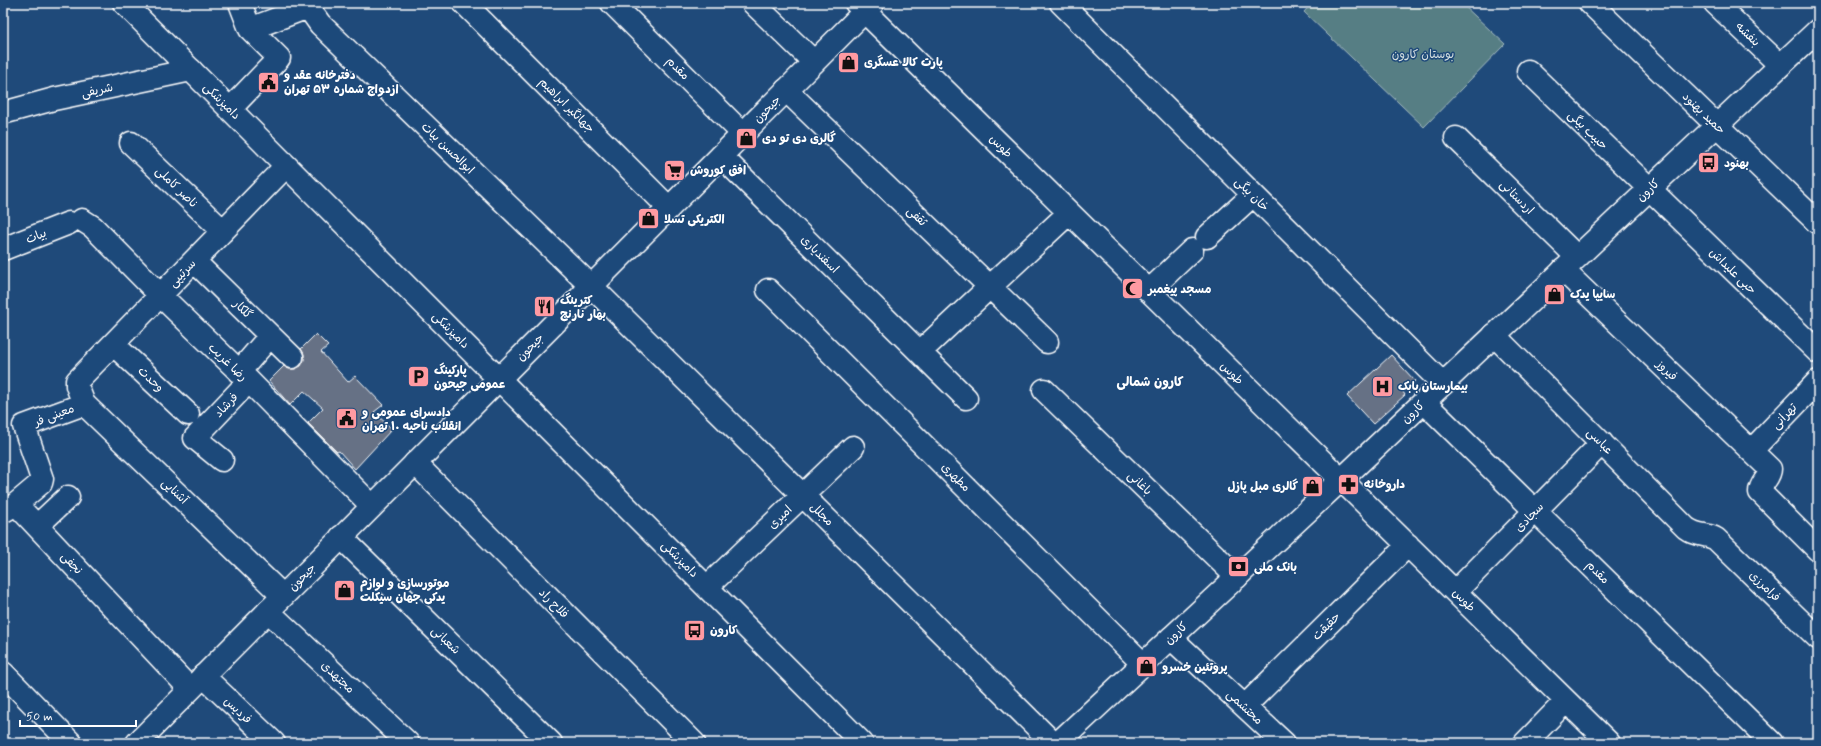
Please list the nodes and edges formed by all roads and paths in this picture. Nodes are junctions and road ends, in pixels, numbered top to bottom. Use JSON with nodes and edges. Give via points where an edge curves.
{"nodes":[{"id":1,"x":124,"y":3,"type":"edge"},
{"id":2,"x":240,"y":3,"type":"edge"},
{"id":3,"x":464,"y":3,"type":"edge"},
{"id":4,"x":612,"y":3,"type":"edge"},
{"id":5,"x":753,"y":3,"type":"edge"},
{"id":6,"x":1061,"y":3,"type":"edge"},
{"id":7,"x":1590,"y":3,"type":"edge"},
{"id":8,"x":1715,"y":3,"type":"edge"},
{"id":9,"x":307,"y":5,"type":"edge"},
{"id":10,"x":865,"y":6,"type":"edge"},
{"id":11,"x":250,"y":29,"type":"junction"},
{"id":12,"x":1818,"y":30,"type":"edge"},
{"id":13,"x":814,"y":62,"type":"junction"},
{"id":14,"x":1780,"y":65,"type":"junction"},
{"id":15,"x":191,"y":70,"type":"junction"},
{"id":16,"x":1528,"y":71,"type":"dead end"},
{"id":17,"x":786,"y":90,"type":"junction"},
{"id":18,"x":230,"y":109,"type":"junction"},
{"id":19,"x":3,"y":113,"type":"edge"},
{"id":20,"x":1717,"y":125,"type":"junction"},
{"id":21,"x":742,"y":134,"type":"junction"},
{"id":22,"x":1456,"y":138,"type":"dead end"},
{"id":23,"x":131,"y":142,"type":"dead end"},
{"id":24,"x":721,"y":156,"type":"junction"},
{"id":25,"x":286,"y":166,"type":"junction"},
{"id":26,"x":1649,"y":189,"type":"junction"},
{"id":27,"x":1253,"y":195,"type":"junction"},
{"id":28,"x":669,"y":208,"type":"junction"},
{"id":29,"x":1069,"y":213,"type":"junction"},
{"id":30,"x":75,"y":222,"type":"joint"},
{"id":31,"x":1818,"y":223,"type":"edge"},
{"id":32,"x":223,"y":231,"type":"junction"},
{"id":33,"x":3,"y":250,"type":"edge"},
{"id":34,"x":194,"y":261,"type":"junction"},
{"id":35,"x":1570,"y":263,"type":"junction"},
{"id":36,"x":591,"y":286,"type":"junction"},
{"id":37,"x":990,"y":287,"type":"junction"},
{"id":38,"x":768,"y":290,"type":"dead end"},
{"id":39,"x":1149,"y":291,"type":"junction"},
{"id":40,"x":160,"y":296,"type":"junction"},
{"id":41,"x":1494,"y":335,"type":"junction"},
{"id":42,"x":270,"y":336,"type":"junction"},
{"id":43,"x":1047,"y":342,"type":"dead end"},
{"id":44,"x":113,"y":344,"type":"junction"},
{"id":45,"x":920,"y":352,"type":"junction"},
{"id":46,"x":1818,"y":352,"type":"edge"},
{"id":47,"x":292,"y":356,"type":"dead end"},
{"id":48,"x":244,"y":377,"type":"junction"},
{"id":49,"x":499,"y":379,"type":"junction"},
{"id":50,"x":77,"y":380,"type":"joint"},
{"id":51,"x":1443,"y":384,"type":"junction"},
{"id":52,"x":1044,"y":390,"type":"dead end"},
{"id":53,"x":1814,"y":394,"type":"edge"},
{"id":54,"x":966,"y":398,"type":"dead end"},
{"id":55,"x":1424,"y":402,"type":"junction"},
{"id":56,"x":84,"y":404,"type":"junction"},
{"id":57,"x":188,"y":414,"type":"dead end"},
{"id":58,"x":24,"y":426,"type":"joint"},
{"id":59,"x":1602,"y":443,"type":"junction"},
{"id":60,"x":853,"y":447,"type":"dead end"},
{"id":61,"x":1751,"y":451,"type":"junction"},
{"id":62,"x":222,"y":460,"type":"dead end"},
{"id":63,"x":415,"y":463,"type":"junction"},
{"id":64,"x":1341,"y":480,"type":"junction"},
{"id":65,"x":803,"y":495,"type":"junction"},
{"id":66,"x":68,"y":497,"type":"dead end"},
{"id":67,"x":372,"y":506,"type":"junction"},
{"id":68,"x":10,"y":508,"type":"edge"},
{"id":69,"x":1536,"y":510,"type":"junction"},
{"id":70,"x":37,"y":526,"type":"junction"},
{"id":71,"x":1712,"y":536,"type":"joint"},
{"id":72,"x":341,"y":538,"type":"junction"},
{"id":73,"x":1408,"y":546,"type":"junction"},
{"id":74,"x":1818,"y":550,"type":"edge"},
{"id":75,"x":1236,"y":577,"type":"junction"},
{"id":76,"x":707,"y":587,"type":"junction"},
{"id":77,"x":1456,"y":592,"type":"junction"},
{"id":78,"x":276,"y":603,"type":"junction"},
{"id":79,"x":1170,"y":638,"type":"junction"},
{"id":80,"x":1818,"y":638,"type":"edge"},
{"id":81,"x":1143,"y":664,"type":"junction"},
{"id":82,"x":3,"y":673,"type":"edge"},
{"id":83,"x":197,"y":683,"type":"junction"},
{"id":84,"x":1566,"y":701,"type":"junction"},
{"id":85,"x":1245,"y":706,"type":"junction"},
{"id":86,"x":71,"y":743,"type":"edge"},
{"id":87,"x":138,"y":743,"type":"edge"},
{"id":88,"x":274,"y":743,"type":"edge"},
{"id":89,"x":408,"y":743,"type":"edge"},
{"id":90,"x":551,"y":743,"type":"edge"},
{"id":91,"x":694,"y":743,"type":"edge"},
{"id":92,"x":862,"y":743,"type":"edge"},
{"id":93,"x":1053,"y":743,"type":"edge"},
{"id":94,"x":1058,"y":743,"type":"edge"},
{"id":95,"x":1284,"y":743,"type":"edge"},
{"id":96,"x":1525,"y":743,"type":"edge"},
{"id":97,"x":1609,"y":743,"type":"edge"},
{"id":98,"x":1772,"y":743,"type":"edge"}],
"edges":[{"from":1,"to":15,"type":"street","name":"دامپزشکی"},
{"from":2,"to":11,"type":"street"},
{"from":3,"to":28,"type":"street","name":"جهانگیر ابراهیم"},
{"from":4,"to":21,"type":"street","name":"مقدم"},
{"from":5,"to":13,"type":"street"},
{"from":6,"to":27,"type":"street","name":"خان بیگی"},
{"from":7,"to":20,"type":"street","name":"حمید بهنود"},
{"from":8,"to":14,"type":"street","name":"بنفشه"},
{"from":9,"to":11,"type":"street"},
{"from":9,"to":36,"type":"street","name":"ابوالحسن بیات","via":[[320,24]]},
{"from":10,"to":13,"type":"street","name":"جیحون"},
{"from":10,"to":29,"type":"street","name":"طوس"},
{"from":11,"to":18,"type":"street","via":[[279,58]]},
{"from":12,"to":14,"type":"street","name":"کارون"},
{"from":13,"to":17,"type":"street","name":"جیحون"},
{"from":14,"to":20,"type":"street","name":"کارون"},
{"from":15,"to":18,"type":"street","name":"دامپزشکی"},
{"from":15,"to":19,"type":"street","name":"شریفی","via":[[54,99]]},
{"from":16,"to":26,"type":"street","name":"حبیب بیگی"},
{"from":17,"to":21,"type":"street","name":"جیحون"},
{"from":17,"to":37,"type":"street","name":"ثقفی"},
{"from":18,"to":25,"type":"street","name":"دامپزشکی"},
{"from":20,"to":26,"type":"street","name":"کارون"},
{"from":20,"to":31,"type":"street","name":"حمید بهنود"},
{"from":21,"to":24,"type":"street","name":"جیحون"},
{"from":22,"to":35,"type":"street","name":"اردستانی"},
{"from":23,"to":32,"type":"street","name":"ناصر کاملی"},
{"from":24,"to":28,"type":"street","name":"جیحون"},
{"from":24,"to":45,"type":"street","name":"اسفندیاری"},
{"from":25,"to":32,"type":"street","name":"سرتیپی"},
{"from":25,"to":49,"type":"street","name":"دامپزشکی"},
{"from":26,"to":35,"type":"street","name":"کارون"},
{"from":26,"to":46,"type":"street","name":"حبی علیداش"},
{"from":27,"to":39,"type":"street"},
{"from":27,"to":51,"type":"street","name":"خان بیگی"},
{"from":28,"to":36,"type":"street","name":"جیحون"},
{"from":29,"to":37,"type":"street"},
{"from":29,"to":39,"type":"street","name":"طوس"},
{"from":30,"to":33,"type":"street","name":"بیات"},
{"from":30,"to":40,"type":"street","name":"رضا غریب","via":[[93,227]]},
{"from":32,"to":34,"type":"street","name":"سرتیپی"},
{"from":34,"to":40,"type":"street","name":"سرتیپی"},
{"from":34,"to":42,"type":"street","name":"گلکار"},
{"from":35,"to":41,"type":"street","name":"کارون"},
{"from":35,"to":61,"type":"street","name":"فیروز"},
{"from":36,"to":49,"type":"street","name":"جیحون"},
{"from":36,"to":65,"type":"street","name":"مجلل"},
{"from":37,"to":43,"type":"street","name":"ثقفی"},
{"from":37,"to":45,"type":"street"},
{"from":38,"to":81,"type":"street","name":"مطهری"},
{"from":39,"to":64,"type":"street","name":"طوس"},
{"from":40,"to":44,"type":"street","name":"سرتیپی"},
{"from":40,"to":48,"type":"street","name":"رضا غریب"},
{"from":41,"to":51,"type":"street","name":"کارون"},
{"from":41,"to":59,"type":"street","name":"عباسی"},
{"from":42,"to":47,"type":"street","name":"گلکار"},
{"from":42,"to":48,"type":"street","name":"فرشاد"},
{"from":44,"to":50,"type":"street","name":"سرتیپی"},
{"from":44,"to":57,"type":"street","name":"وحدت"},
{"from":45,"to":54,"type":"street","name":"اسفندیاری"},
{"from":48,"to":62,"type":"street","name":"فرشاد","via":[[195,438]]},
{"from":48,"to":67,"type":"street","name":"رضا غریب"},
{"from":49,"to":63,"type":"street","name":"جیحون"},
{"from":49,"to":76,"type":"street","name":"دامپزشکی"},
{"from":50,"to":56,"type":"street","name":"آشنایی"},
{"from":51,"to":55,"type":"street","name":"کارون"},
{"from":52,"to":75,"type":"street","name":"باغانی"},
{"from":53,"to":61,"type":"street","name":"تهرانی"},
{"from":55,"to":64,"type":"street","name":"کارون"},
{"from":55,"to":69,"type":"street","name":"مقدم"},
{"from":56,"to":58,"type":"street","name":"معینی فر"},
{"from":56,"to":78,"type":"street","name":"آشنایی"},
{"from":58,"to":68,"type":"street","name":"نجفی","via":[[42,479],[41,483]]},
{"from":59,"to":69,"type":"street","name":"سجادی"},
{"from":59,"to":71,"type":"street","name":"عباسی","via":[[1686,528],[1694,534]]},
{"from":60,"to":65,"type":"street","name":"امیری"},
{"from":61,"to":74,"type":"street","name":"فیروز","via":[[1770,469],[1770,475],[1760,487],[1760,492]]},
{"from":63,"to":67,"type":"street","name":"جیحون"},
{"from":63,"to":91,"type":"street","name":"فلاح راد"},
{"from":64,"to":73,"type":"street","name":"طوس"},
{"from":64,"to":75,"type":"street","name":"کارون"},
{"from":65,"to":76,"type":"street","name":"امیری"},
{"from":65,"to":93,"type":"street","name":"مجلل"},
{"from":66,"to":70,"type":"street"},
{"from":67,"to":72,"type":"street","name":"جیحون"},
{"from":68,"to":70,"type":"street","name":"نجفی"},
{"from":69,"to":77,"type":"street","name":"سجادی"},
{"from":69,"to":98,"type":"street","name":"مقدم"},
{"from":70,"to":83,"type":"street","name":"نجفی"},
{"from":71,"to":80,"type":"street","name":"فرامرزی"},
{"from":72,"to":78,"type":"street","name":"جیحون"},
{"from":72,"to":90,"type":"street","name":"شعبانی"},
{"from":73,"to":77,"type":"street","name":"طوس"},
{"from":73,"to":85,"type":"street","name":"حقیقت"},
{"from":75,"to":79,"type":"street","name":"کارون"},
{"from":76,"to":92,"type":"street","name":"دامپزشکی"},
{"from":77,"to":84,"type":"street","name":"طوس"},
{"from":78,"to":83,"type":"street","name":"جیحون"},
{"from":78,"to":89,"type":"street","name":"مجتهدی"},
{"from":79,"to":81,"type":"street","name":"کارون"},
{"from":79,"to":85,"type":"street","name":"محتشمی"},
{"from":81,"to":94,"type":"street","name":"کارون"},
{"from":82,"to":86,"type":"street"},
{"from":83,"to":87,"type":"street","name":"جیحون"},
{"from":83,"to":88,"type":"street","name":"فردیس"},
{"from":84,"to":96,"type":"street"},
{"from":84,"to":97,"type":"street","name":"طوس"},
{"from":85,"to":95,"type":"street","name":"محتشمی"}]}
